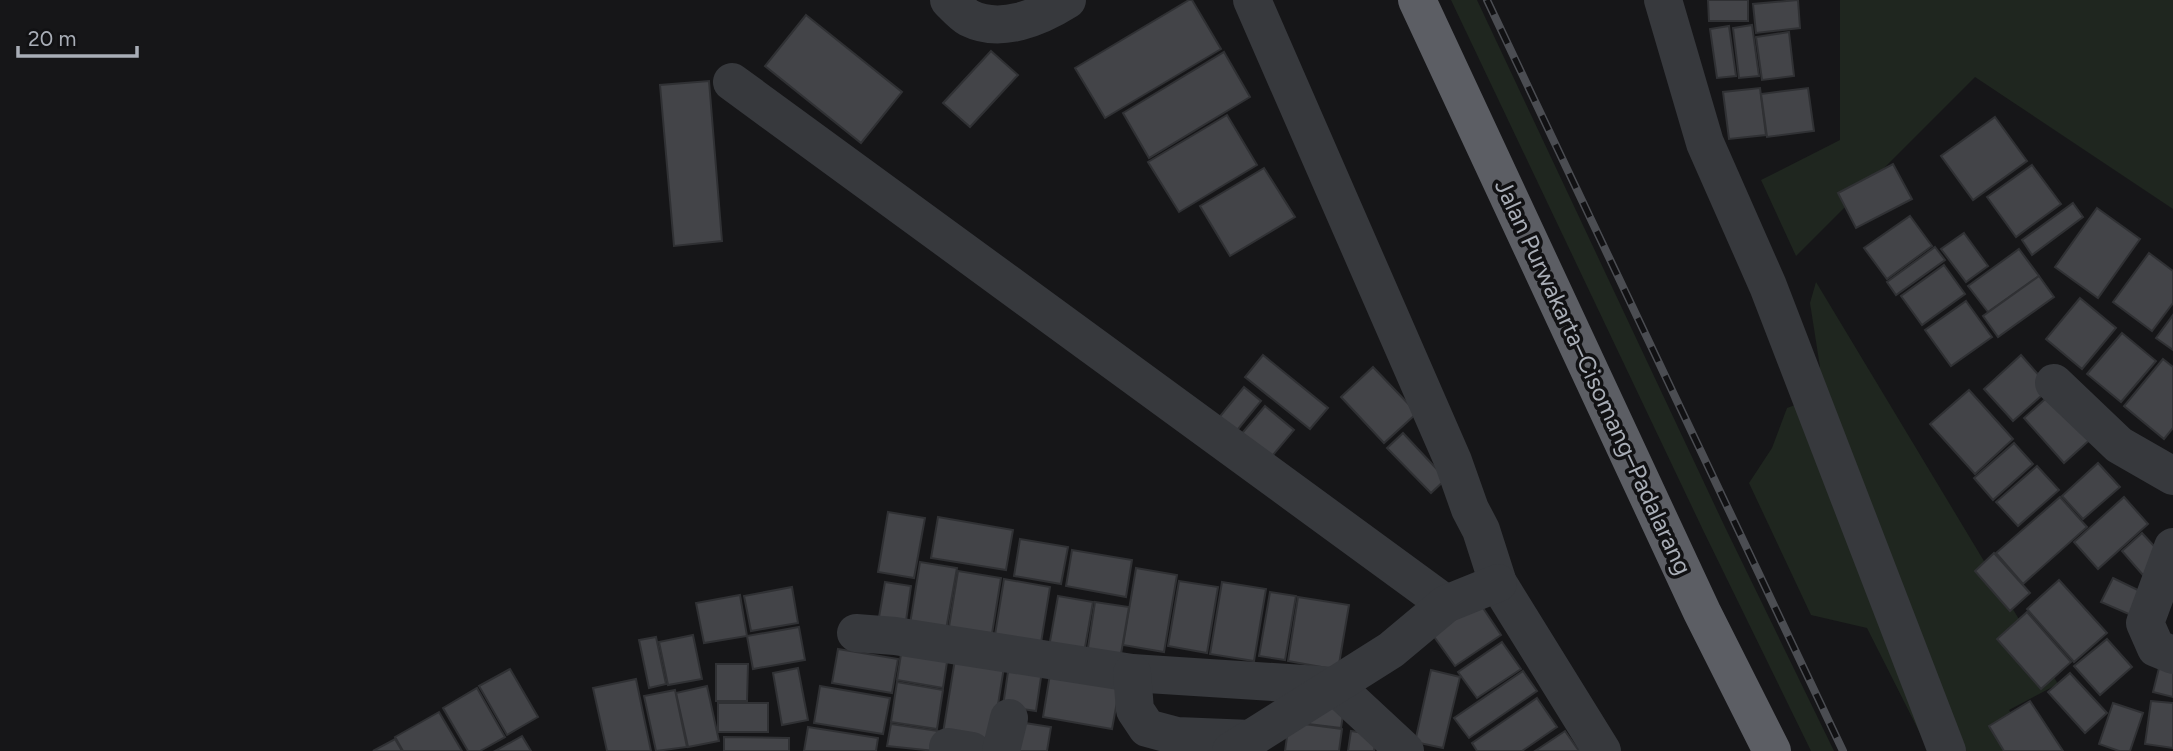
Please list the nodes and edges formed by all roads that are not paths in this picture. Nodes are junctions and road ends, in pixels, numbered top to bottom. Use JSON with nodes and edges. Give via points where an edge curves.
{"nodes":[{"id":1,"x":949,"y":0,"type":"edge"},
{"id":2,"x":1067,"y":0,"type":"edge"},
{"id":3,"x":1252,"y":0,"type":"edge"},
{"id":4,"x":1417,"y":0,"type":"edge"},
{"id":5,"x":1663,"y":0,"type":"edge"},
{"id":6,"x":732,"y":82,"type":"dead end"},
{"id":7,"x":2054,"y":383,"type":"dead end"},
{"id":8,"x":2173,"y":476,"type":"edge"},
{"id":9,"x":2173,"y":547,"type":"edge"},
{"id":10,"x":1498,"y":583,"type":"junction"},
{"id":11,"x":1446,"y":604,"type":"junction"},
{"id":12,"x":856,"y":633,"type":"dead end"},
{"id":13,"x":2173,"y":655,"type":"edge"},
{"id":14,"x":1132,"y":673,"type":"junction"},
{"id":15,"x":1335,"y":686,"type":"junction"},
{"id":16,"x":1241,"y":745,"type":"edge"},
{"id":17,"x":1405,"y":751,"type":"edge"},
{"id":18,"x":1602,"y":751,"type":"edge"},
{"id":19,"x":1772,"y":751,"type":"edge"},
{"id":20,"x":1947,"y":751,"type":"edge"}],
"edges":[{"from":1,"to":2,"type":"street","via":[[968,17],[997,25],[1046,13]]},
{"from":3,"to":10,"type":"street","via":[[1453,461]]},
{"from":4,"to":19,"type":"highway","name":"Jalan Purwakarta–Cisomang–Padalarang","via":[[1702,612]]},
{"from":5,"to":20,"type":"street","via":[[1705,143],[1768,286]]},
{"from":6,"to":11,"type":"street"},
{"from":7,"to":8,"type":"street","via":[[2119,445]]},
{"from":9,"to":13,"type":"street","via":[[2145,622],[2156,648]]},
{"from":10,"to":11,"type":"street"},
{"from":10,"to":18,"type":"street"},
{"from":11,"to":15,"type":"street","via":[[1391,650]]},
{"from":12,"to":14,"type":"street"},
{"from":14,"to":15,"type":"street"},
{"from":14,"to":16,"type":"street","via":[[1135,709],[1147,728]]},
{"from":15,"to":16,"type":"street"},
{"from":15,"to":17,"type":"street"}]}
